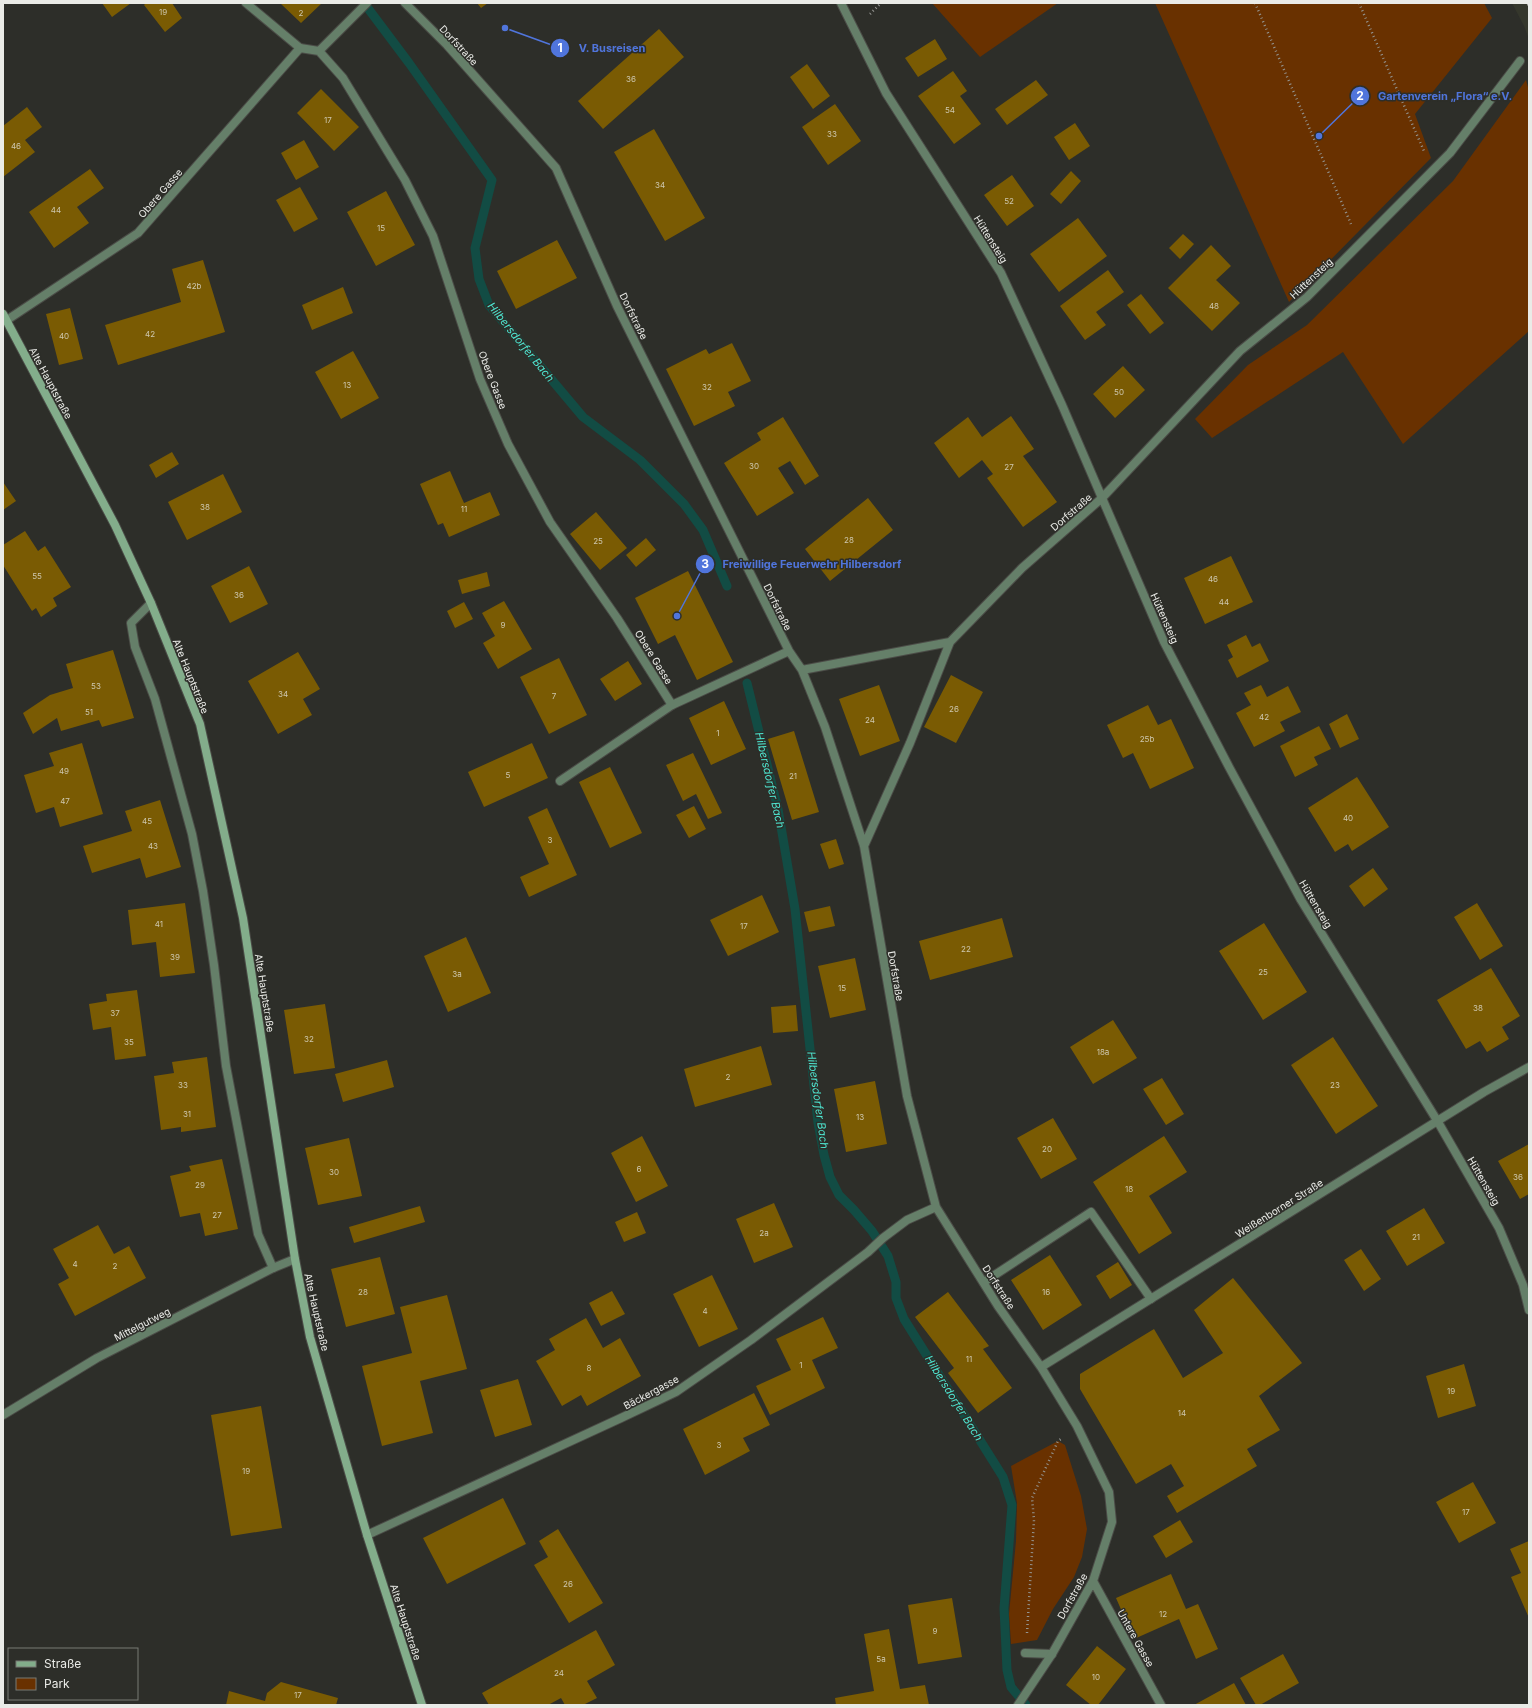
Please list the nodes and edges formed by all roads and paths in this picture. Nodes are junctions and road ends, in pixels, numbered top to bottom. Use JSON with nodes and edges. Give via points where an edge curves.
{"nodes":[{"id":1,"x":246,"y":3,"type":"edge"},
{"id":2,"x":367,"y":3,"type":"edge"},
{"id":3,"x":405,"y":3,"type":"edge"},
{"id":4,"x":841,"y":3,"type":"edge"},
{"id":5,"x":1255,"y":3,"type":"edge"},
{"id":6,"x":1359,"y":3,"type":"edge"},
{"id":7,"x":300,"y":48,"type":"junction"},
{"id":8,"x":319,"y":51,"type":"junction"},
{"id":9,"x":1520,"y":61,"type":"dead end"},
{"id":10,"x":1432,"y":171,"type":"junction"},
{"id":11,"x":1360,"y":244,"type":"junction"},
{"id":12,"x":5,"y":317,"type":"edge"},
{"id":13,"x":1102,"y":498,"type":"junction"},
{"id":14,"x":151,"y":603,"type":"junction"},
{"id":15,"x":950,"y":642,"type":"junction"},
{"id":16,"x":788,"y":651,"type":"junction"},
{"id":17,"x":802,"y":670,"type":"junction"},
{"id":18,"x":672,"y":705,"type":"junction"},
{"id":19,"x":560,"y":781,"type":"dead end"},
{"id":20,"x":864,"y":846,"type":"junction"},
{"id":21,"x":1529,"y":1067,"type":"edge"},
{"id":22,"x":1438,"y":1122,"type":"junction"},
{"id":23,"x":936,"y":1207,"type":"junction"},
{"id":24,"x":295,"y":1259,"type":"junction"},
{"id":25,"x":273,"y":1268,"type":"junction"},
{"id":26,"x":984,"y":1282,"type":"junction"},
{"id":27,"x":1151,"y":1299,"type":"junction"},
{"id":28,"x":1529,"y":1310,"type":"edge"},
{"id":29,"x":1041,"y":1367,"type":"junction"},
{"id":30,"x":3,"y":1415,"type":"edge"},
{"id":31,"x":1077,"y":1426,"type":"junction"},
{"id":32,"x":367,"y":1535,"type":"junction"},
{"id":33,"x":1093,"y":1581,"type":"junction"},
{"id":34,"x":1025,"y":1653,"type":"joint"},
{"id":35,"x":1052,"y":1654,"type":"junction"},
{"id":36,"x":422,"y":1705,"type":"edge"},
{"id":37,"x":1018,"y":1705,"type":"edge"},
{"id":38,"x":1161,"y":1705,"type":"edge"}],
"edges":[{"from":1,"to":7,"type":"street"},
{"from":2,"to":8,"type":"street"},
{"from":3,"to":16,"type":"street","name":"Dorfstraße","via":[[447,44],[556,168],[617,306]]},
{"from":4,"to":13,"type":"street","name":"Hüttensteig","via":[[886,93],[1001,273]]},
{"from":5,"to":11,"type":"path"},
{"from":6,"to":10,"type":"path"},
{"from":7,"to":8,"type":"street"},
{"from":7,"to":12,"type":"street","name":"Obere Gasse","via":[[138,233]]},
{"from":8,"to":18,"type":"street","name":"Obere Gasse","via":[[343,78],[405,180],[433,236],[480,379],[508,444],[550,522],[617,618]]},
{"from":9,"to":10,"type":"street","name":"Hüttensteig","via":[[1450,153]]},
{"from":10,"to":11,"type":"street","name":"Hüttensteig"},
{"from":11,"to":13,"type":"street","name":"Hüttensteig","via":[[1307,297],[1240,351]]},
{"from":12,"to":14,"type":"main road","name":"Alte Hauptstraße","via":[[115,525]]},
{"from":13,"to":15,"type":"street","name":"Dorfstraße","via":[[1022,568]]},
{"from":13,"to":22,"type":"street","name":"Hüttensteig","via":[[1164,642],[1228,767],[1301,900]]},
{"from":14,"to":24,"type":"main road","name":"Alte Hauptstraße","via":[[200,724],[243,918]]},
{"from":14,"to":25,"type":"street","via":[[131,623],[135,647],[155,699],[192,834],[212,950],[226,1066],[258,1234]]},
{"from":15,"to":17,"type":"street"},
{"from":15,"to":20,"type":"street","name":"Dorfstraße","via":[[910,743]]},
{"from":16,"to":17,"type":"street","name":"Dorfstraße"},
{"from":16,"to":18,"type":"street"},
{"from":17,"to":20,"type":"street","name":"Dorfstraße","via":[[825,727]]},
{"from":18,"to":19,"type":"street"},
{"from":20,"to":23,"type":"street","name":"Dorfstraße","via":[[907,1096]]},
{"from":21,"to":22,"type":"street","name":"Weißenborner Straße"},
{"from":22,"to":27,"type":"street","name":"Weißenborner Straße"},
{"from":22,"to":28,"type":"street","name":"Hüttensteig","via":[[1499,1228],[1522,1285]]},
{"from":23,"to":26,"type":"street","name":"Dorfstraße"},
{"from":23,"to":32,"type":"street","name":"Bäckergasse","via":[[907,1220],[751,1340],[676,1392]]},
{"from":24,"to":25,"type":"street","name":"Mittelgutweg"},
{"from":24,"to":32,"type":"main road","name":"Alte Hauptstraße","via":[[310,1336]]},
{"from":25,"to":30,"type":"street","name":"Mittelgutweg","via":[[97,1358]]},
{"from":26,"to":27,"type":"street","via":[[1091,1212]]},
{"from":26,"to":29,"type":"street","name":"Dorfstraße"},
{"from":27,"to":29,"type":"street","name":"Weißenborner Straße"},
{"from":29,"to":31,"type":"street","name":"Dorfstraße"},
{"from":31,"to":33,"type":"street","name":"Dorfstraße","via":[[1110,1492],[1112,1522]]},
{"from":31,"to":34,"type":"path","via":[[1058,1441],[1032,1498],[1033,1526]]},
{"from":32,"to":36,"type":"main road","name":"Alte Hauptstraße"},
{"from":33,"to":35,"type":"street","name":"Dorfstraße"},
{"from":33,"to":38,"type":"street","name":"Untere Gasse"},
{"from":34,"to":35,"type":"street"},
{"from":35,"to":37,"type":"street","name":"Dorfstraße"}]}
